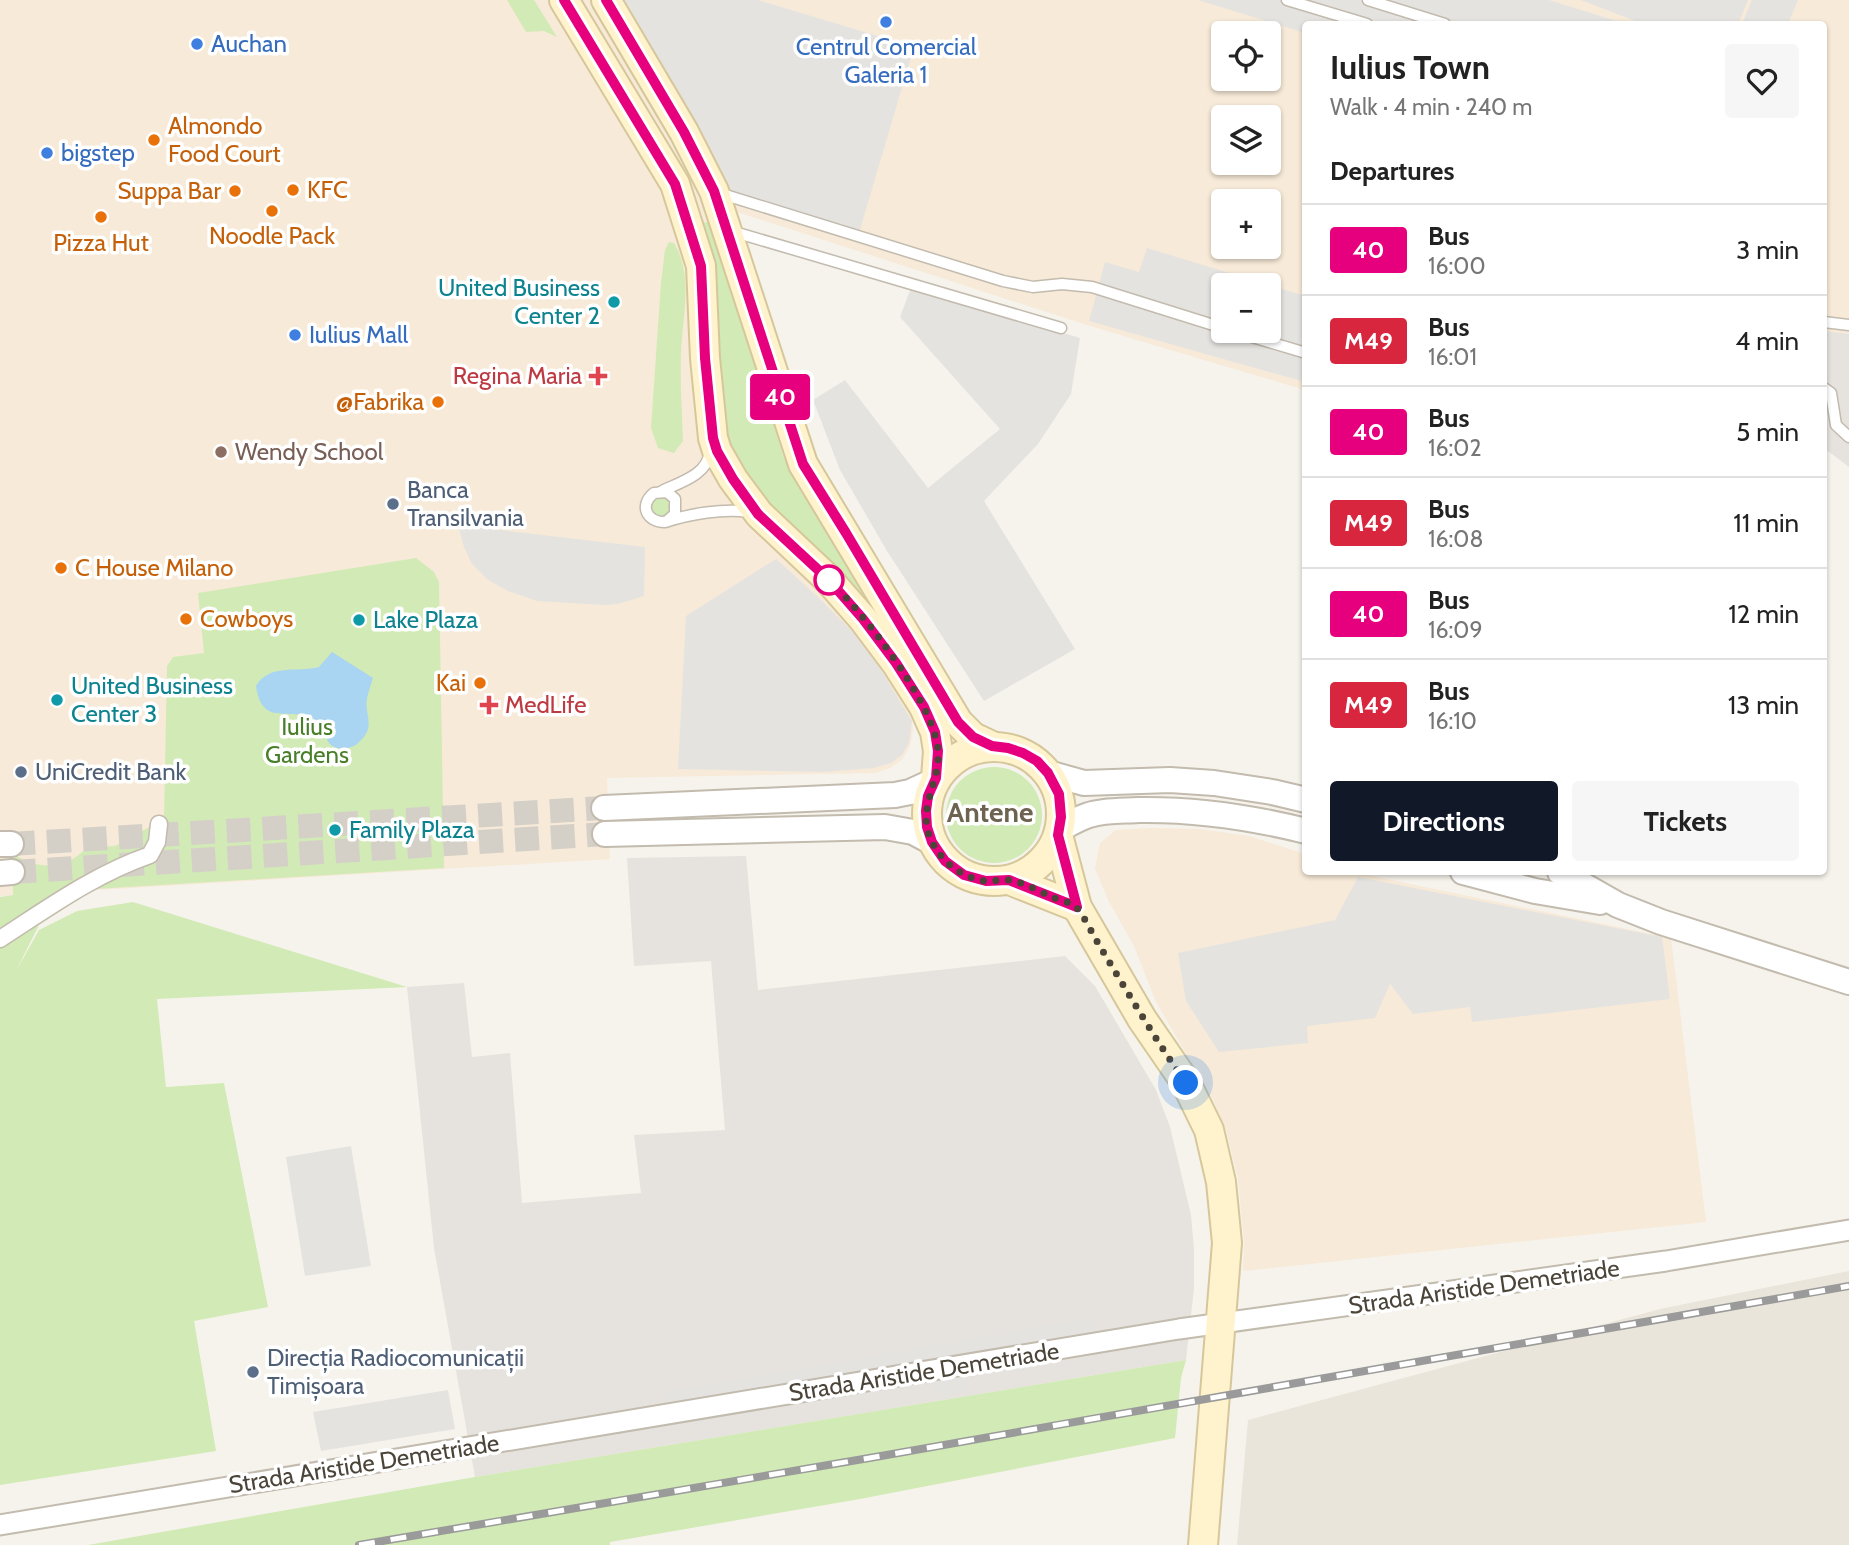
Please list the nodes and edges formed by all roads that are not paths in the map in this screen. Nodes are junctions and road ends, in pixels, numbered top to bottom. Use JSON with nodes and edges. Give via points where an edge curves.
{"nodes":[{"id":1,"x":564,"y":0,"type":"edge"},
{"id":2,"x":606,"y":0,"type":"edge"},
{"id":3,"x":1287,"y":0,"type":"edge"},
{"id":4,"x":1368,"y":0,"type":"edge"},
{"id":5,"x":1357,"y":21,"type":"edge"},
{"id":6,"x":1435,"y":21,"type":"edge"},
{"id":7,"x":714,"y":191,"type":"junction"},
{"id":8,"x":727,"y":229,"type":"junction"},
{"id":9,"x":1827,"y":322,"type":"edge"},
{"id":10,"x":1211,"y":324,"type":"edge"},
{"id":11,"x":1849,"y":325,"type":"edge"},
{"id":12,"x":1061,"y":328,"type":"dead end"},
{"id":13,"x":1273,"y":343,"type":"edge"},
{"id":14,"x":1302,"y":352,"type":"edge"},
{"id":15,"x":1827,"y":390,"type":"edge"},
{"id":16,"x":1849,"y":437,"type":"edge"},
{"id":17,"x":713,"y":438,"type":"junction"},
{"id":18,"x":662,"y":491,"type":"junction"},
{"id":19,"x":758,"y":514,"type":"junction"},
{"id":20,"x":667,"y":521,"type":"junction"},
{"id":21,"x":992,"y":746,"type":"junction"},
{"id":22,"x":1048,"y":773,"type":"junction"},
{"id":23,"x":935,"y":779,"type":"junction"},
{"id":24,"x":1302,"y":799,"type":"edge"},
{"id":25,"x":604,"y":808,"type":"tunnel mouth"},
{"id":26,"x":159,"y":824,"type":"dead end"},
{"id":27,"x":1302,"y":830,"type":"edge"},
{"id":28,"x":1059,"y":832,"type":"junction"},
{"id":29,"x":605,"y":834,"type":"tunnel mouth"},
{"id":30,"x":932,"y":842,"type":"junction"},
{"id":31,"x":1474,"y":875,"type":"edge"},
{"id":32,"x":1565,"y":875,"type":"edge"},
{"id":33,"x":1009,"y":880,"type":"junction"},
{"id":34,"x":1618,"y":905,"type":"junction"},
{"id":35,"x":1077,"y":907,"type":"junction"},
{"id":36,"x":0,"y":939,"type":"edge"},
{"id":37,"x":1849,"y":982,"type":"edge"},
{"id":38,"x":1849,"y":1230,"type":"edge"},
{"id":39,"x":1222,"y":1323,"type":"junction"},
{"id":40,"x":0,"y":1525,"type":"edge"},
{"id":41,"x":1203,"y":1545,"type":"edge"}],
"edges":[{"from":1,"to":17,"type":"main road","via":[[675,184],[701,266]]},
{"from":2,"to":7,"type":"main road"},
{"from":3,"to":5,"type":"lane"},
{"from":4,"to":6,"type":"lane"},
{"from":7,"to":8,"type":"main road"},
{"from":7,"to":10,"type":"lane","via":[[1003,281],[1033,287],[1092,287]]},
{"from":8,"to":12,"type":"lane"},
{"from":8,"to":21,"type":"main road","via":[[803,464],[958,722],[973,737]]},
{"from":9,"to":11,"type":"lane"},
{"from":13,"to":14,"type":"lane"},
{"from":15,"to":16,"type":"lane","via":[[1836,425]]},
{"from":17,"to":18,"type":"lane","via":[[703,469]]},
{"from":17,"to":19,"type":"main road","via":[[725,466]]},
{"from":18,"to":20,"type":"lane","via":[[677,504]]},
{"from":18,"to":20,"type":"lane","via":[[648,498],[646,511],[654,521]]},
{"from":19,"to":20,"type":"lane","via":[[740,511]]},
{"from":19,"to":23,"type":"main road","via":[[828,579],[896,663],[935,732]]},
{"from":21,"to":22,"type":"main road","via":[[1023,753]]},
{"from":21,"to":23,"type":"main road","via":[[960,755]]},
{"from":22,"to":24,"type":"street","via":[[1084,783],[1214,783]]},
{"from":22,"to":28,"type":"main road","via":[[1059,794]]},
{"from":23,"to":25,"type":"street","via":[[895,795]]},
{"from":23,"to":30,"type":"main road","via":[[926,811]]},
{"from":26,"to":36,"type":"street","via":[[150,855],[78,889]]},
{"from":27,"to":28,"type":"street","via":[[1210,812],[1167,810],[1089,815]]},
{"from":28,"to":33,"type":"main road","via":[[1039,864]]},
{"from":28,"to":35,"type":"main road"},
{"from":29,"to":30,"type":"street","via":[[866,827],[913,832]]},
{"from":30,"to":33,"type":"main road","via":[[945,861],[964,875],[986,881]]},
{"from":31,"to":34,"type":"street"},
{"from":32,"to":34,"type":"street"},
{"from":33,"to":35,"type":"main road"},
{"from":34,"to":37,"type":"street"},
{"from":35,"to":39,"type":"main road","via":[[1142,1019],[1186,1083],[1209,1130],[1225,1213]]},
{"from":38,"to":39,"type":"street","name":"Strada Aristide Demetriade","via":[[1666,1261]]},
{"from":39,"to":40,"type":"street","name":"Strada Aristide Demetriade"},
{"from":39,"to":41,"type":"main road"}]}
